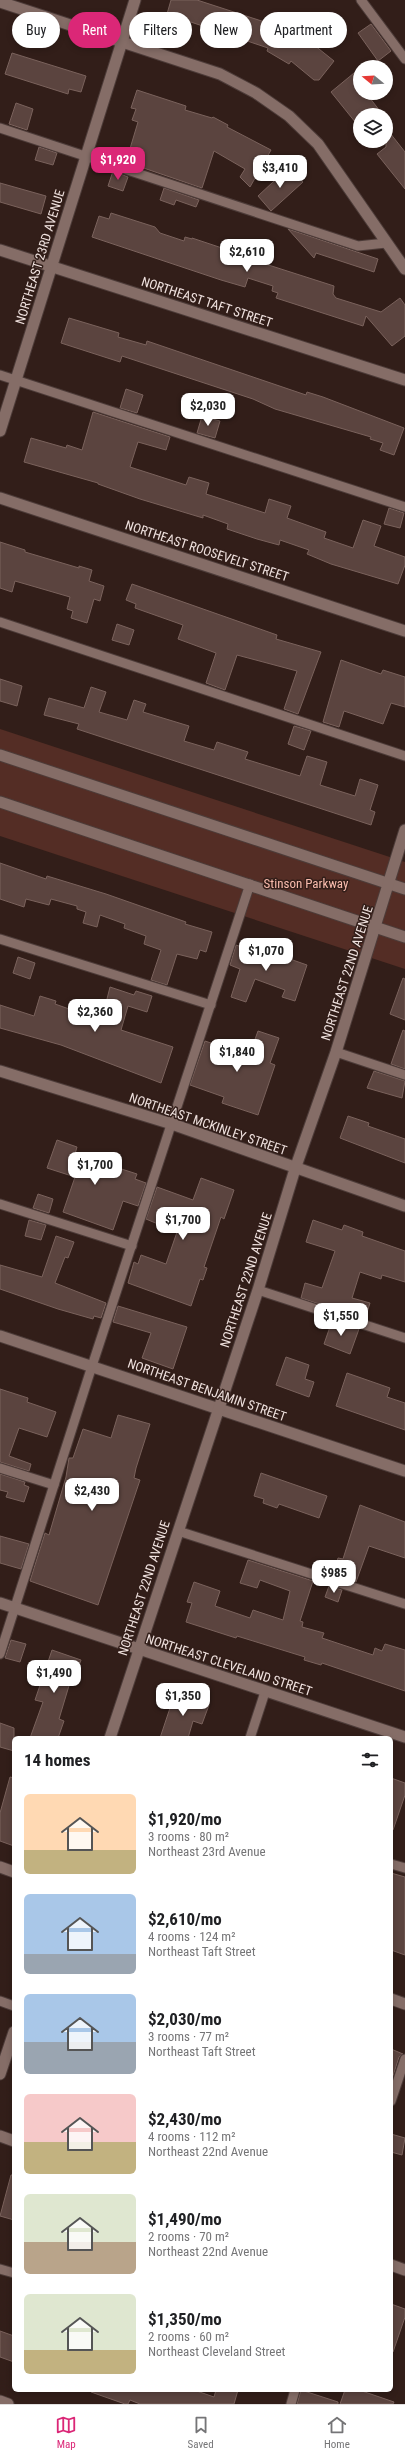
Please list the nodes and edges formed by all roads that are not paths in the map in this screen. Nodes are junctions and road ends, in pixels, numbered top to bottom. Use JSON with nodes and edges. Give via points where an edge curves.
{"nodes":[{"id":1,"x":135,"y":0,"type":"edge"},
{"id":2,"x":361,"y":0,"type":"edge"},
{"id":3,"x":0,"y":2,"type":"edge"},
{"id":4,"x":122,"y":43,"type":"junction"},
{"id":5,"x":405,"y":58,"type":"edge"},
{"id":6,"x":0,"y":128,"type":"edge"},
{"id":7,"x":86,"y":156,"type":"junction"},
{"id":8,"x":386,"y":243,"type":"junction"},
{"id":9,"x":0,"y":250,"type":"edge"},
{"id":10,"x":52,"y":267,"type":"junction"},
{"id":11,"x":405,"y":269,"type":"edge"},
{"id":12,"x":0,"y":375,"type":"edge"},
{"id":13,"x":16,"y":380,"type":"junction"},
{"id":14,"x":405,"y":380,"type":"edge"},
{"id":15,"x":0,"y":431,"type":"edge"},
{"id":16,"x":0,"y":498,"type":"edge"},
{"id":17,"x":405,"y":507,"type":"edge"},
{"id":18,"x":0,"y":622,"type":"edge"},
{"id":19,"x":405,"y":631,"type":"edge"},
{"id":20,"x":0,"y":755,"type":"edge"},
{"id":21,"x":405,"y":756,"type":"edge"},
{"id":22,"x":0,"y":802,"type":"edge"},
{"id":23,"x":405,"y":830,"type":"edge"},
{"id":24,"x":250,"y":884,"type":"junction"},
{"id":25,"x":390,"y":884,"type":"junction"},
{"id":26,"x":405,"y":889,"type":"edge"},
{"id":27,"x":376,"y":927,"type":"junction"},
{"id":28,"x":405,"y":937,"type":"edge"},
{"id":29,"x":0,"y":939,"type":"edge"},
{"id":30,"x":211,"y":1005,"type":"junction"},
{"id":31,"x":336,"y":1052,"type":"junction"},
{"id":32,"x":0,"y":1071,"type":"edge"},
{"id":33,"x":405,"y":1075,"type":"edge"},
{"id":34,"x":172,"y":1124,"type":"junction"},
{"id":35,"x":295,"y":1169,"type":"junction"},
{"id":36,"x":0,"y":1204,"type":"edge"},
{"id":37,"x":405,"y":1206,"type":"edge"},
{"id":38,"x":132,"y":1246,"type":"junction"},
{"id":39,"x":258,"y":1290,"type":"junction"},
{"id":40,"x":0,"y":1336,"type":"edge"},
{"id":41,"x":405,"y":1338,"type":"edge"},
{"id":42,"x":92,"y":1366,"type":"junction"},
{"id":43,"x":219,"y":1408,"type":"junction"},
{"id":44,"x":0,"y":1468,"type":"edge"},
{"id":45,"x":405,"y":1471,"type":"edge"},
{"id":46,"x":54,"y":1485,"type":"junction"},
{"id":47,"x":178,"y":1531,"type":"junction"},
{"id":48,"x":0,"y":1603,"type":"edge"},
{"id":49,"x":405,"y":1604,"type":"edge"},
{"id":50,"x":15,"y":1608,"type":"junction"},
{"id":51,"x":138,"y":1650,"type":"junction"},
{"id":52,"x":0,"y":1654,"type":"edge"},
{"id":53,"x":265,"y":1692,"type":"junction"},
{"id":54,"x":111,"y":1736,"type":"edge"},
{"id":55,"x":251,"y":1736,"type":"edge"},
{"id":56,"x":405,"y":1737,"type":"edge"},
{"id":57,"x":393,"y":1865,"type":"edge"},
{"id":58,"x":0,"y":1867,"type":"edge"},
{"id":59,"x":405,"y":1868,"type":"edge"},
{"id":60,"x":12,"y":1871,"type":"edge"},
{"id":61,"x":393,"y":2000,"type":"edge"},
{"id":62,"x":0,"y":2001,"type":"edge"},
{"id":63,"x":405,"y":2004,"type":"edge"},
{"id":64,"x":12,"y":2005,"type":"edge"},
{"id":65,"x":12,"y":2038,"type":"edge"},
{"id":66,"x":405,"y":2059,"type":"edge"},
{"id":67,"x":1,"y":2070,"type":"edge"},
{"id":68,"x":393,"y":2095,"type":"edge"},
{"id":69,"x":0,"y":2136,"type":"edge"},
{"id":70,"x":12,"y":2140,"type":"edge"},
{"id":71,"x":393,"y":2266,"type":"edge"},
{"id":72,"x":0,"y":2269,"type":"edge"},
{"id":73,"x":405,"y":2270,"type":"edge"},
{"id":74,"x":12,"y":2272,"type":"edge"},
{"id":75,"x":294,"y":2392,"type":"edge"},
{"id":76,"x":0,"y":2401,"type":"edge"},
{"id":77,"x":8,"y":2404,"type":"edge"},
{"id":78,"x":291,"y":2404,"type":"edge"}],
"edges":[{"from":1,"to":4,"type":"street","name":"NORTHEAST 23RD AVENUE"},
{"from":2,"to":5,"type":"lane"},
{"from":3,"to":4,"type":"street"},
{"from":4,"to":7,"type":"street","name":"NORTHEAST 23RD AVENUE"},
{"from":4,"to":8,"type":"street","via":[[220,74],[256,93],[289,116],[318,144]]},
{"from":6,"to":7,"type":"lane"},
{"from":7,"to":8,"type":"lane","via":[[358,246]]},
{"from":7,"to":10,"type":"street","name":"NORTHEAST 23RD AVENUE"},
{"from":8,"to":11,"type":"street"},
{"from":9,"to":10,"type":"street","name":"NORTHEAST TAFT STREET"},
{"from":10,"to":13,"type":"street","name":"NORTHEAST 23RD AVENUE"},
{"from":10,"to":14,"type":"street","name":"NORTHEAST TAFT STREET"},
{"from":12,"to":13,"type":"lane"},
{"from":13,"to":15,"type":"street","name":"NORTHEAST 23RD AVENUE"},
{"from":13,"to":17,"type":"lane"},
{"from":16,"to":19,"type":"street","name":"NORTHEAST ROOSEVELT STREET"},
{"from":18,"to":21,"type":"lane"},
{"from":20,"to":25,"type":"street"},
{"from":22,"to":24,"type":"street"},
{"from":23,"to":25,"type":"street","name":"NORTHEAST 22ND AVENUE"},
{"from":24,"to":27,"type":"street"},
{"from":24,"to":30,"type":"lane"},
{"from":25,"to":26,"type":"street"},
{"from":25,"to":27,"type":"street","name":"NORTHEAST 22ND AVENUE"},
{"from":27,"to":28,"type":"street"},
{"from":27,"to":31,"type":"street","name":"NORTHEAST 22ND AVENUE"},
{"from":29,"to":30,"type":"lane"},
{"from":30,"to":34,"type":"lane"},
{"from":31,"to":33,"type":"lane"},
{"from":31,"to":35,"type":"street","name":"NORTHEAST 22ND AVENUE"},
{"from":32,"to":34,"type":"street","name":"NORTHEAST MCKINLEY STREET"},
{"from":34,"to":35,"type":"street","name":"NORTHEAST MCKINLEY STREET"},
{"from":34,"to":38,"type":"lane"},
{"from":35,"to":37,"type":"street","name":"NORTHEAST MCKINLEY STREET"},
{"from":35,"to":39,"type":"street","name":"NORTHEAST 22ND AVENUE"},
{"from":36,"to":38,"type":"lane"},
{"from":38,"to":42,"type":"lane"},
{"from":39,"to":41,"type":"lane"},
{"from":39,"to":43,"type":"street","name":"NORTHEAST 22ND AVENUE"},
{"from":40,"to":42,"type":"street","name":"NORTHEAST BENJAMIN STREET"},
{"from":42,"to":43,"type":"street","name":"NORTHEAST BENJAMIN STREET"},
{"from":42,"to":46,"type":"lane"},
{"from":43,"to":45,"type":"street","name":"NORTHEAST BENJAMIN STREET"},
{"from":43,"to":47,"type":"street","name":"NORTHEAST 22ND AVENUE"},
{"from":44,"to":46,"type":"lane"},
{"from":46,"to":50,"type":"lane"},
{"from":47,"to":49,"type":"lane"},
{"from":47,"to":51,"type":"street","name":"NORTHEAST 22ND AVENUE"},
{"from":48,"to":50,"type":"street","name":"NORTHEAST CLEVELAND STREET"},
{"from":50,"to":51,"type":"street","name":"NORTHEAST CLEVELAND STREET","via":[[127,1644]]},
{"from":50,"to":52,"type":"lane"},
{"from":51,"to":53,"type":"street","name":"NORTHEAST CLEVELAND STREET","via":[[158,1654]]},
{"from":51,"to":54,"type":"street","name":"NORTHEAST 22ND AVENUE"},
{"from":53,"to":55,"type":"lane"},
{"from":53,"to":56,"type":"street","name":"NORTHEAST CLEVELAND STREET"},
{"from":57,"to":59,"type":"lane"},
{"from":58,"to":60,"type":"street"},
{"from":61,"to":63,"type":"street"},
{"from":62,"to":64,"type":"lane"},
{"from":65,"to":67,"type":"street"},
{"from":66,"to":68,"type":"lane"},
{"from":69,"to":70,"type":"street"},
{"from":71,"to":73,"type":"street"},
{"from":72,"to":74,"type":"lane"},
{"from":75,"to":78,"type":"lane"},
{"from":76,"to":77,"type":"street"}]}
